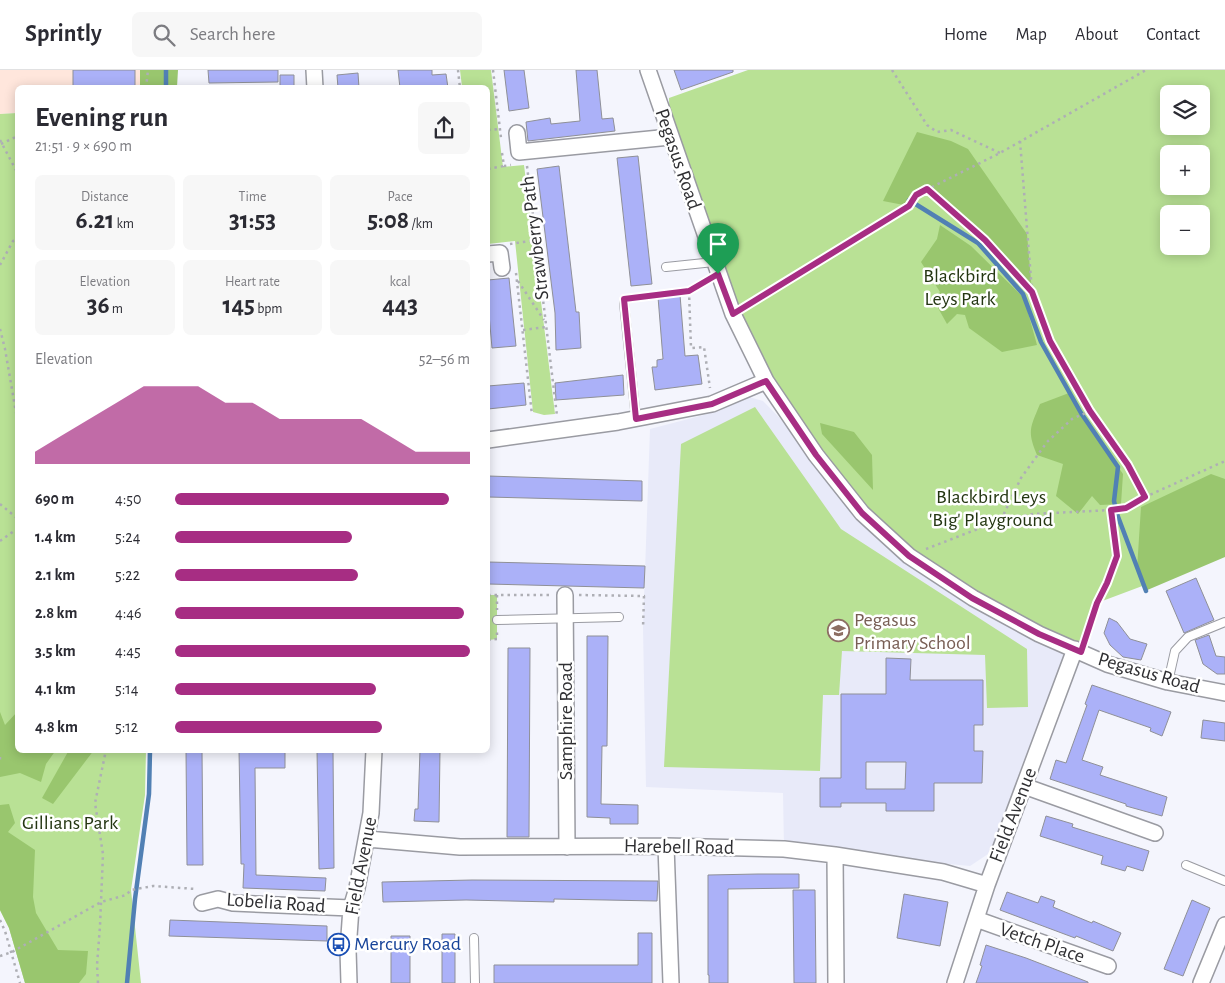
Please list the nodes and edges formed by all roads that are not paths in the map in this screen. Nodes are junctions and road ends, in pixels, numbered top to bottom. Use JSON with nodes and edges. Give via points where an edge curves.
{"nodes":[{"id":1,"x":314,"y":70,"type":"edge"},
{"id":2,"x":648,"y":70,"type":"edge"},
{"id":3,"x":315,"y":85,"type":"edge"},
{"id":4,"x":517,"y":134,"type":"dead end"},
{"id":5,"x":670,"y":137,"type":"junction"},
{"id":6,"x":490,"y":254,"type":"edge"},
{"id":7,"x":666,"y":267,"type":"dead end"},
{"id":8,"x":509,"y":268,"type":"road end"},
{"id":9,"x":716,"y":268,"type":"junction"},
{"id":10,"x":624,"y":303,"type":"road end"},
{"id":11,"x":766,"y":381,"type":"junction"},
{"id":12,"x":636,"y":419,"type":"junction"},
{"id":13,"x":490,"y":440,"type":"edge"},
{"id":14,"x":565,"y":595,"type":"road end"},
{"id":15,"x":619,"y":617,"type":"dead end"},
{"id":16,"x":566,"y":619,"type":"junction"},
{"id":17,"x":497,"y":620,"type":"dead end"},
{"id":18,"x":1225,"y":622,"type":"edge"},
{"id":19,"x":1078,"y":651,"type":"junction"},
{"id":20,"x":1168,"y":682,"type":"junction"},
{"id":21,"x":1225,"y":693,"type":"edge"},
{"id":22,"x":374,"y":753,"type":"edge"},
{"id":23,"x":1024,"y":786,"type":"junction"},
{"id":24,"x":1155,"y":833,"type":"dead end"},
{"id":25,"x":367,"y":839,"type":"junction"},
{"id":26,"x":567,"y":846,"type":"junction"},
{"id":27,"x":666,"y":846,"type":"junction"},
{"id":28,"x":836,"y":855,"type":"junction"},
{"id":29,"x":1186,"y":866,"type":"dead end"},
{"id":30,"x":1225,"y":881,"type":"edge"},
{"id":31,"x":987,"y":885,"type":"junction"},
{"id":32,"x":202,"y":902,"type":"road end"},
{"id":33,"x":351,"y":908,"type":"junction"},
{"id":34,"x":976,"y":919,"type":"junction"},
{"id":35,"x":1225,"y":925,"type":"edge"},
{"id":36,"x":474,"y":938,"type":"dead end"},
{"id":37,"x":1108,"y":966,"type":"dead end"},
{"id":38,"x":349,"y":983,"type":"edge"},
{"id":39,"x":475,"y":983,"type":"edge"},
{"id":40,"x":671,"y":983,"type":"edge"},
{"id":41,"x":836,"y":983,"type":"edge"},
{"id":42,"x":955,"y":983,"type":"edge"},
{"id":43,"x":1201,"y":983,"type":"edge"}],
"edges":[{"from":1,"to":3,"type":"street"},
{"from":2,"to":5,"type":"street","name":"Pegasus Road"},
{"from":4,"to":5,"type":"street","name":"Strawberry Path","via":[[519,152]]},
{"from":5,"to":9,"type":"street","name":"Pegasus Road"},
{"from":6,"to":8,"type":"street","via":[[500,253]]},
{"from":7,"to":9,"type":"lane"},
{"from":9,"to":11,"type":"street","name":"Pegasus Road","via":[[733,314]]},
{"from":10,"to":12,"type":"lane"},
{"from":11,"to":12,"type":"street","via":[[712,404]]},
{"from":11,"to":19,"type":"street","name":"Pegasus Road","via":[[816,455],[862,513],[909,556],[972,598]]},
{"from":12,"to":13,"type":"street"},
{"from":14,"to":16,"type":"street","name":"Samphire Road"},
{"from":15,"to":16,"type":"lane"},
{"from":16,"to":17,"type":"lane"},
{"from":16,"to":26,"type":"street","name":"Samphire Road"},
{"from":18,"to":20,"type":"lane","via":[[1188,637],[1175,651]]},
{"from":19,"to":20,"type":"street","name":"Pegasus Road","via":[[1107,664]]},
{"from":19,"to":23,"type":"street","name":"Field Avenue"},
{"from":20,"to":21,"type":"street","name":"Pegasus Road"},
{"from":22,"to":25,"type":"street","name":"Field Avenue"},
{"from":23,"to":24,"type":"street"},
{"from":23,"to":31,"type":"street","name":"Field Avenue"},
{"from":25,"to":26,"type":"street","name":"Harebell Road","via":[[460,847]]},
{"from":25,"to":33,"type":"street","name":"Field Avenue"},
{"from":26,"to":27,"type":"street","name":"Harebell Road"},
{"from":27,"to":28,"type":"street","name":"Harebell Road","via":[[784,849]]},
{"from":27,"to":40,"type":"street"},
{"from":28,"to":31,"type":"street","name":"Harebell Road","via":[[943,872]]},
{"from":28,"to":41,"type":"street"},
{"from":29,"to":30,"type":"lane"},
{"from":31,"to":34,"type":"street","name":"Field Avenue"},
{"from":32,"to":33,"type":"street","name":"Lobelia Road","via":[[218,899]]},
{"from":33,"to":38,"type":"street","name":"Field Avenue"},
{"from":34,"to":37,"type":"street","name":"Vetch Place"},
{"from":34,"to":42,"type":"street","name":"Field Avenue"},
{"from":35,"to":43,"type":"street"},
{"from":36,"to":39,"type":"lane"}]}
